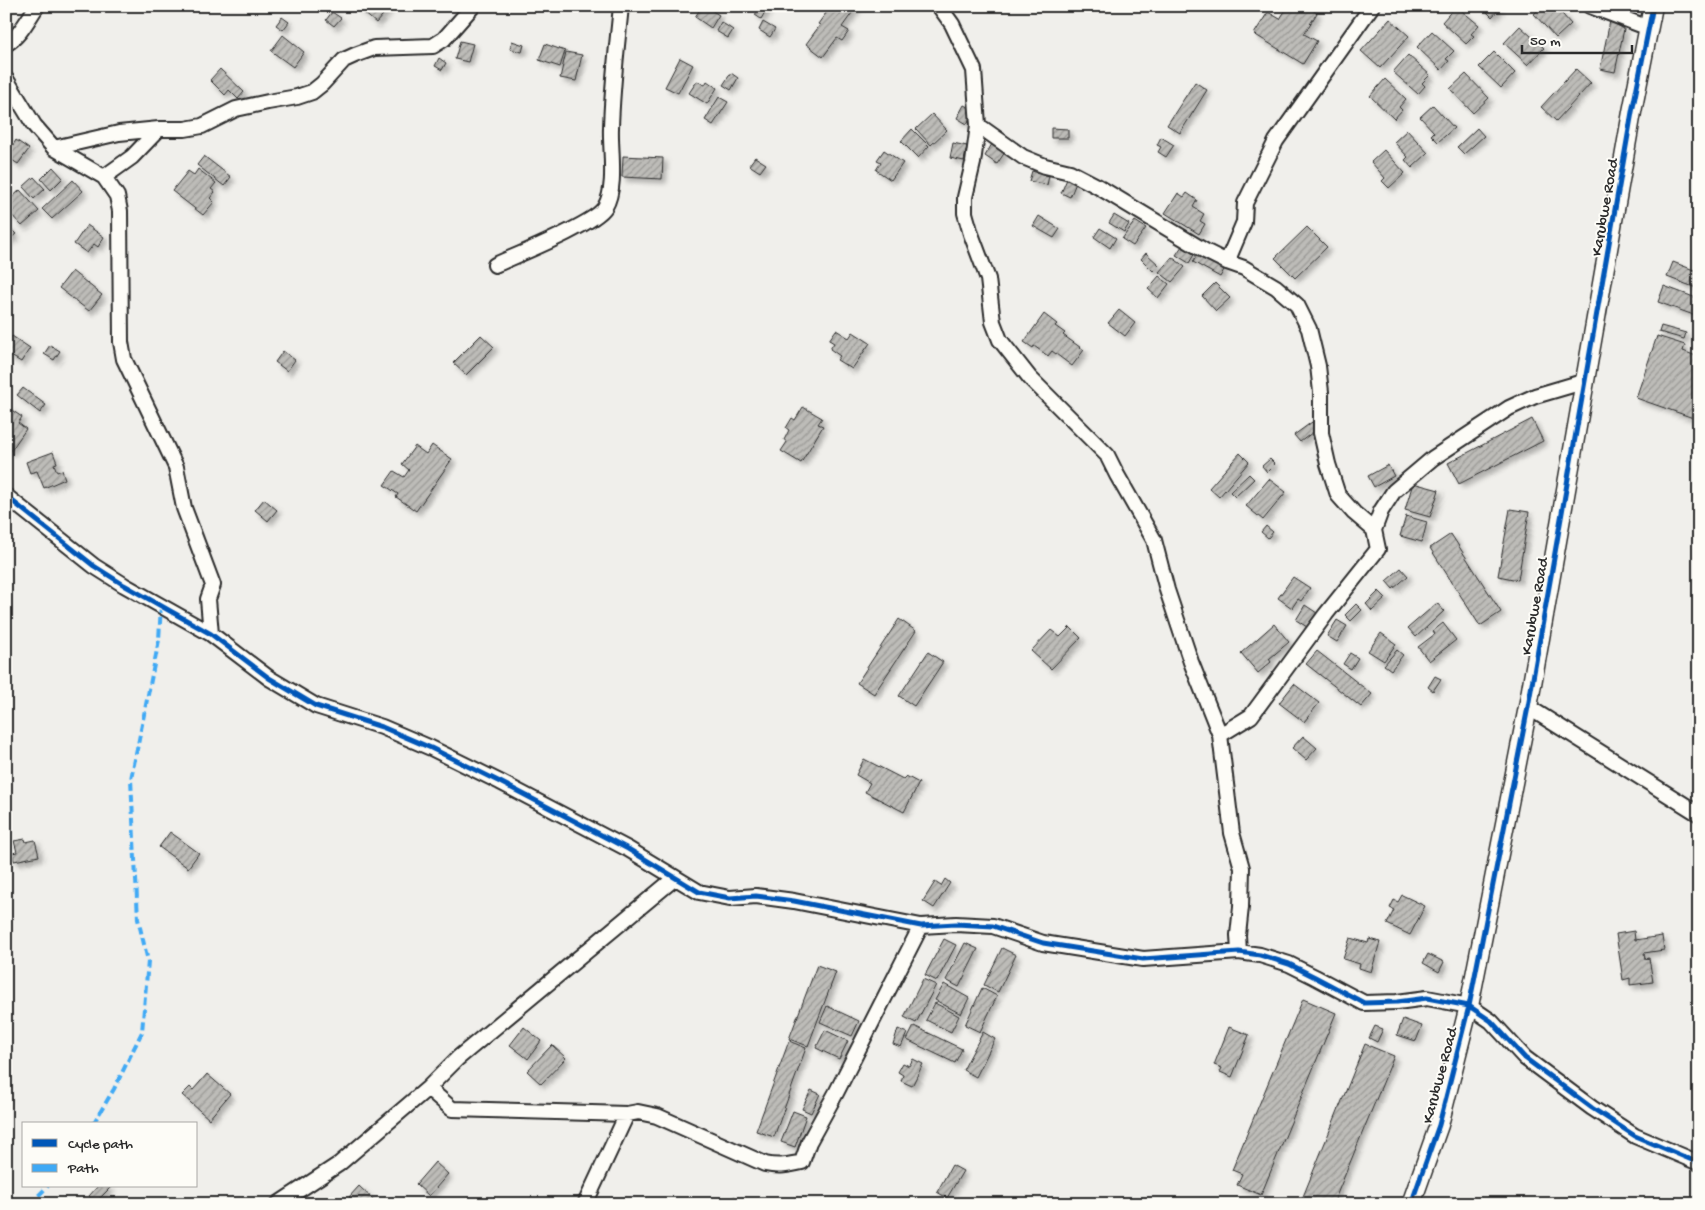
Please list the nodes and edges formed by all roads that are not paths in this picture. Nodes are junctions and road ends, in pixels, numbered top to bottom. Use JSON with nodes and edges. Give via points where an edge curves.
{"nodes":[{"id":1,"x":37,"y":6,"type":"edge"},
{"id":2,"x":473,"y":6,"type":"edge"},
{"id":3,"x":621,"y":6,"type":"edge"},
{"id":4,"x":939,"y":6,"type":"edge"},
{"id":5,"x":1372,"y":6,"type":"edge"},
{"id":6,"x":1590,"y":6,"type":"edge"},
{"id":7,"x":1652,"y":6,"type":"edge"},
{"id":8,"x":1649,"y":28,"type":"junction"},
{"id":9,"x":6,"y":44,"type":"edge"},
{"id":10,"x":6,"y":79,"type":"edge"},
{"id":11,"x":978,"y":125,"type":"junction"},
{"id":12,"x":158,"y":129,"type":"junction"},
{"id":13,"x":54,"y":148,"type":"junction"},
{"id":14,"x":104,"y":177,"type":"junction"},
{"id":15,"x":1227,"y":262,"type":"junction"},
{"id":16,"x":495,"y":265,"type":"dead end"},
{"id":17,"x":1586,"y":381,"type":"junction"},
{"id":18,"x":6,"y":496,"type":"edge"},
{"id":19,"x":1374,"y":530,"type":"junction"},
{"id":20,"x":211,"y":634,"type":"junction"},
{"id":21,"x":1528,"y":707,"type":"junction"},
{"id":22,"x":1220,"y":735,"type":"junction"},
{"id":23,"x":1699,"y":814,"type":"edge"},
{"id":24,"x":675,"y":878,"type":"junction"},
{"id":25,"x":921,"y":926,"type":"junction"},
{"id":26,"x":1240,"y":952,"type":"junction"},
{"id":27,"x":1469,"y":1006,"type":"junction"},
{"id":28,"x":428,"y":1088,"type":"junction"},
{"id":29,"x":627,"y":1114,"type":"junction"},
{"id":30,"x":1699,"y":1163,"type":"edge"},
{"id":31,"x":278,"y":1204,"type":"edge"},
{"id":32,"x":585,"y":1204,"type":"edge"},
{"id":33,"x":1411,"y":1204,"type":"edge"}],
"edges":[{"from":1,"to":9,"type":"street","via":[[20,32]]},
{"from":2,"to":12,"type":"street","via":[[433,46],[374,48],[344,60],[312,92],[236,109],[202,126]]},
{"from":3,"to":16,"type":"street","via":[[611,128],[612,175],[605,207],[595,218],[580,226]]},
{"from":4,"to":11,"type":"street","via":[[952,24],[974,70]]},
{"from":5,"to":15,"type":"street","via":[[1276,141],[1246,203],[1244,222]]},
{"from":6,"to":8,"type":"street"},
{"from":7,"to":8,"type":"street","name":"Karubwe Road"},
{"from":8,"to":17,"type":"street","name":"Karubwe Road"},
{"from":10,"to":13,"type":"street","via":[[34,125]]},
{"from":11,"to":15,"type":"street","via":[[1023,157],[1070,172]]},
{"from":11,"to":22,"type":"street","via":[[965,213],[988,278],[993,322],[1000,340],[1030,378],[1107,455],[1154,540],[1191,662]]},
{"from":12,"to":13,"type":"street","via":[[119,133]]},
{"from":12,"to":14,"type":"street","via":[[132,157]]},
{"from":13,"to":14,"type":"street"},
{"from":14,"to":20,"type":"street","via":[[116,196],[120,211],[121,342],[124,359],[176,467],[184,508],[213,585],[208,599]]},
{"from":15,"to":19,"type":"street","via":[[1276,287],[1297,305],[1310,328],[1318,366],[1321,433],[1328,464],[1338,495]]},
{"from":17,"to":19,"type":"street","via":[[1535,396],[1509,408],[1433,458],[1394,491]]},
{"from":17,"to":21,"type":"street","name":"Karubwe Road"},
{"from":18,"to":20,"type":"street","via":[[94,566]]},
{"from":19,"to":22,"type":"street","via":[[1378,549],[1251,716]]},
{"from":20,"to":24,"type":"street","via":[[269,678],[316,706],[382,727],[431,748],[628,848]]},
{"from":21,"to":23,"type":"street"},
{"from":21,"to":27,"type":"street","name":"Karubwe Road"},
{"from":22,"to":26,"type":"street","via":[[1232,833],[1242,868]]},
{"from":24,"to":25,"type":"street","via":[[699,892],[730,898],[756,896],[794,901]]},
{"from":24,"to":28,"type":"street","via":[[458,1058]]},
{"from":25,"to":26,"type":"street","via":[[993,926],[1043,943],[1143,959]]},
{"from":25,"to":29,"type":"street","via":[[809,1142],[802,1162],[782,1166],[765,1164],[657,1116],[638,1112]]},
{"from":26,"to":27,"type":"street","via":[[1288,964],[1364,1003],[1427,998]]},
{"from":27,"to":30,"type":"street","via":[[1492,1021],[1525,1058],[1592,1108],[1635,1136]]},
{"from":27,"to":33,"type":"street","name":"Karubwe Road","via":[[1439,1125]]},
{"from":28,"to":29,"type":"street","via":[[452,1109]]},
{"from":28,"to":31,"type":"street","via":[[339,1164]]},
{"from":29,"to":32,"type":"street"}]}
